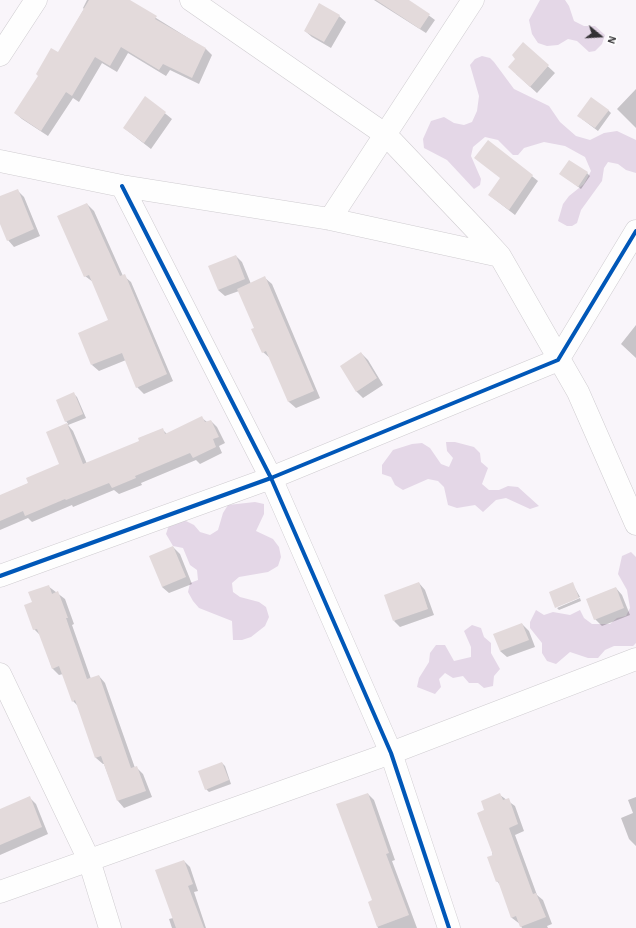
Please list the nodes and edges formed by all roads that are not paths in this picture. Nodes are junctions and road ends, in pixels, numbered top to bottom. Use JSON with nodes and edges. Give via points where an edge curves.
{"nodes":[{"id":1,"x":36,"y":0,"type":"edge"},
{"id":2,"x":191,"y":0,"type":"edge"},
{"id":3,"x":473,"y":0,"type":"edge"},
{"id":4,"x":0,"y":55,"type":"edge"},
{"id":5,"x":386,"y":135,"type":"junction"},
{"id":6,"x":0,"y":161,"type":"edge"},
{"id":7,"x":122,"y":186,"type":"junction"},
{"id":8,"x":330,"y":220,"type":"junction"},
{"id":9,"x":636,"y":232,"type":"edge"},
{"id":10,"x":500,"y":256,"type":"junction"},
{"id":11,"x":558,"y":360,"type":"junction"},
{"id":12,"x":271,"y":478,"type":"junction"},
{"id":13,"x":636,"y":524,"type":"edge"},
{"id":14,"x":0,"y":576,"type":"edge"},
{"id":15,"x":636,"y":660,"type":"edge"},
{"id":16,"x":0,"y":674,"type":"edge"},
{"id":17,"x":391,"y":753,"type":"junction"},
{"id":18,"x":89,"y":860,"type":"junction"},
{"id":19,"x":0,"y":892,"type":"edge"},
{"id":20,"x":110,"y":928,"type":"edge"},
{"id":21,"x":450,"y":928,"type":"edge"}],
"edges":[{"from":1,"to":4,"type":"street"},
{"from":2,"to":5,"type":"street"},
{"from":3,"to":5,"type":"street"},
{"from":5,"to":8,"type":"street"},
{"from":5,"to":10,"type":"street"},
{"from":6,"to":7,"type":"street"},
{"from":7,"to":8,"type":"street"},
{"from":7,"to":12,"type":"street"},
{"from":8,"to":10,"type":"street"},
{"from":9,"to":11,"type":"street"},
{"from":10,"to":11,"type":"street"},
{"from":11,"to":12,"type":"street"},
{"from":11,"to":13,"type":"street","via":[[578,392]]},
{"from":12,"to":14,"type":"street"},
{"from":12,"to":17,"type":"street"},
{"from":15,"to":17,"type":"street"},
{"from":16,"to":18,"type":"street"},
{"from":17,"to":18,"type":"street"},
{"from":17,"to":21,"type":"street"},
{"from":18,"to":19,"type":"street"},
{"from":18,"to":20,"type":"street"}]}
